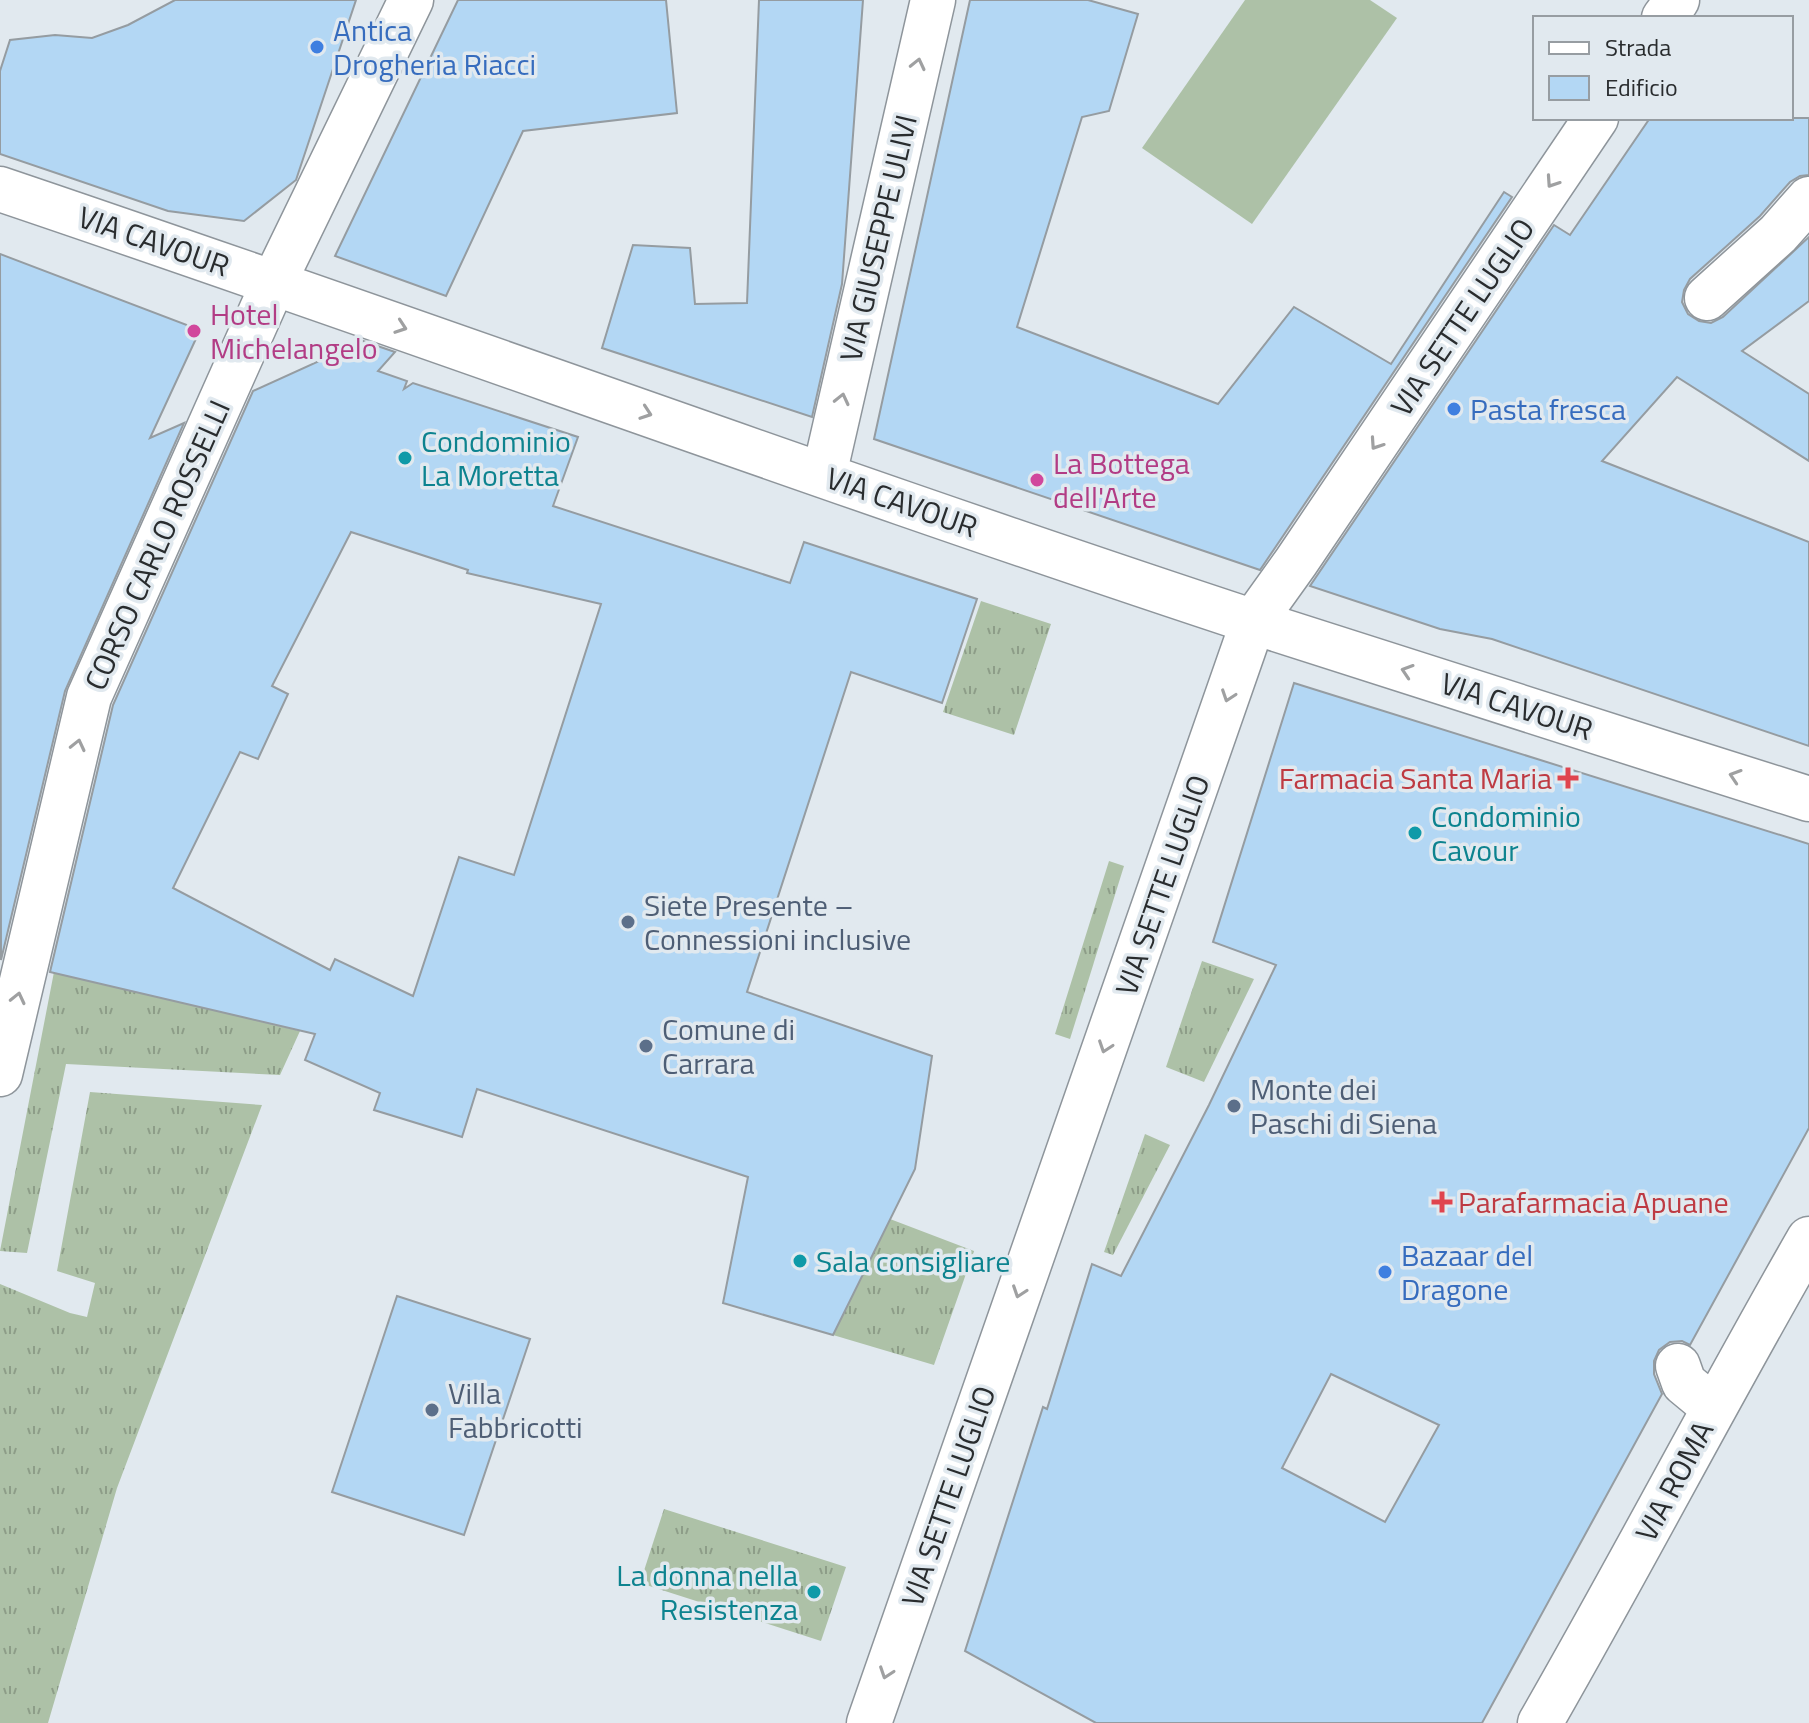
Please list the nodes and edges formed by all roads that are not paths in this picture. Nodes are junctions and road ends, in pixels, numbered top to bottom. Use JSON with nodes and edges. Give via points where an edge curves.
{"nodes":[{"id":1,"x":411,"y":0,"type":"edge"},
{"id":2,"x":933,"y":0,"type":"edge"},
{"id":3,"x":1595,"y":120,"type":"edge"},
{"id":4,"x":0,"y":189,"type":"edge"},
{"id":5,"x":1809,"y":199,"type":"edge"},
{"id":6,"x":274,"y":282,"type":"junction"},
{"id":7,"x":1707,"y":298,"type":"dead end"},
{"id":8,"x":824,"y":475,"type":"junction"},
{"id":9,"x":1253,"y":622,"type":"junction"},
{"id":10,"x":1809,"y":799,"type":"edge"},
{"id":11,"x":0,"y":1074,"type":"edge"},
{"id":12,"x":1809,"y":1239,"type":"edge"},
{"id":13,"x":1678,"y":1366,"type":"dead end"},
{"id":14,"x":1713,"y":1407,"type":"junction"},
{"id":15,"x":869,"y":1723,"type":"edge"},
{"id":16,"x":1540,"y":1723,"type":"edge"}],
"edges":[{"from":1,"to":6,"type":"street","name":"CORSO CARLO ROSSELLI"},
{"from":8,"to":2,"type":"street","name":"VIA GIUSEPPE ULIVI","one_way":true},
{"from":3,"to":9,"type":"street","name":"VIA SETTE LUGLIO","one_way":true},
{"from":4,"to":6,"type":"street","name":"VIA CAVOUR"},
{"from":5,"to":7,"type":"street"},
{"from":6,"to":8,"type":"street","name":"VIA CAVOUR","one_way":true},
{"from":11,"to":6,"type":"street","name":"CORSO CARLO ROSSELLI","one_way":true,"via":[[89,697]]},
{"from":8,"to":9,"type":"street","name":"VIA CAVOUR"},
{"from":10,"to":9,"type":"street","name":"VIA CAVOUR","one_way":true},
{"from":9,"to":15,"type":"street","name":"VIA SETTE LUGLIO","one_way":true},
{"from":12,"to":14,"type":"street","name":"VIA ROMA"},
{"from":13,"to":14,"type":"street","via":[[1684,1383]]},
{"from":14,"to":16,"type":"street","name":"VIA ROMA"}]}
